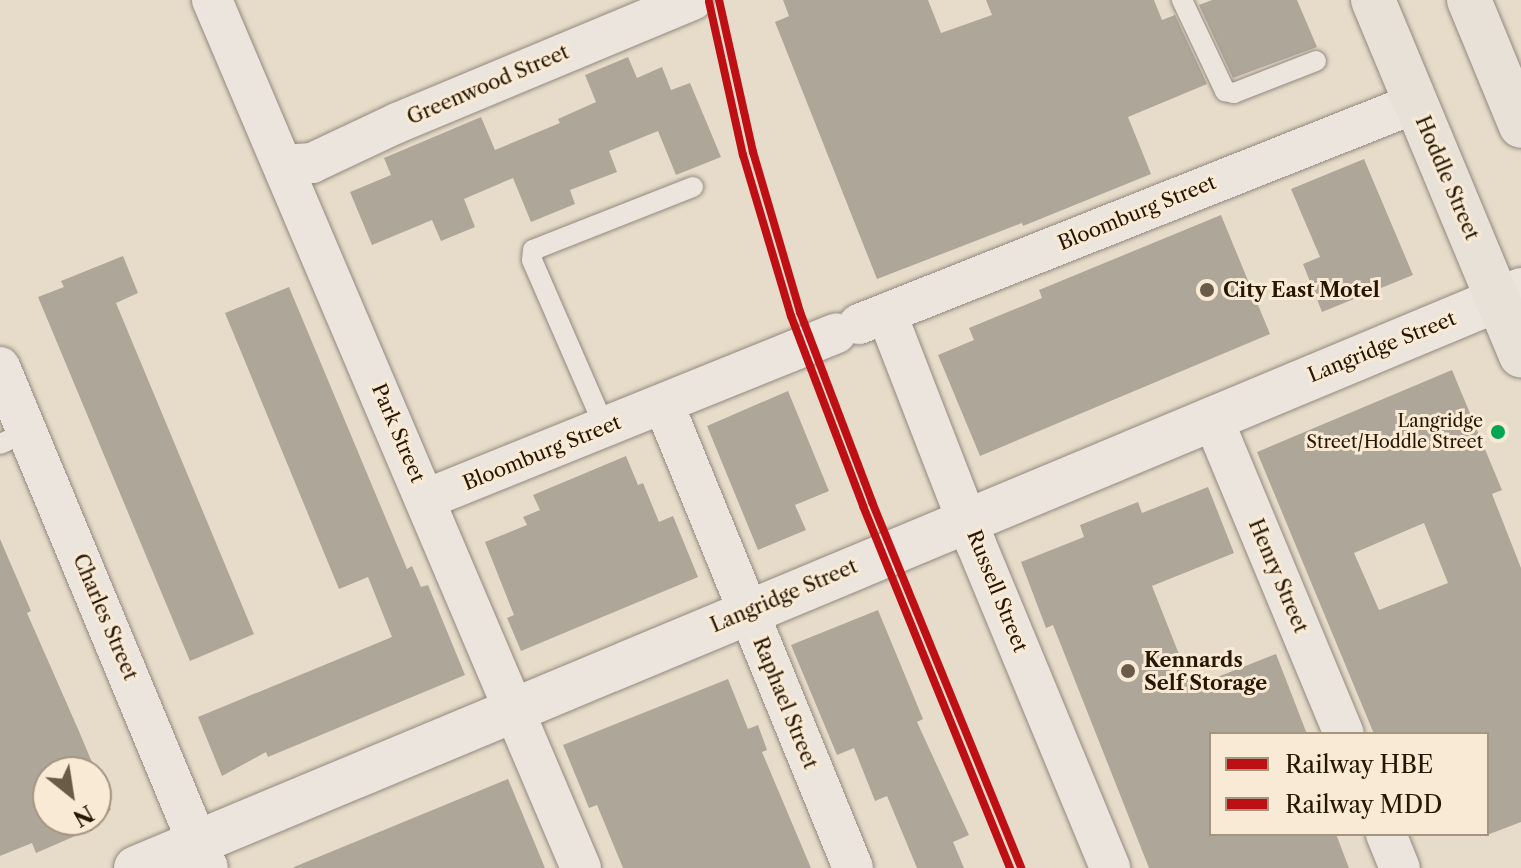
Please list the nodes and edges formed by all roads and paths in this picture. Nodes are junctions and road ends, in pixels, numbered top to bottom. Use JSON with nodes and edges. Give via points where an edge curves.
{"nodes":[{"id":1,"x":212,"y":0,"type":"edge"},
{"id":2,"x":692,"y":0,"type":"edge"},
{"id":3,"x":1182,"y":0,"type":"edge"},
{"id":4,"x":1373,"y":0,"type":"edge"},
{"id":5,"x":1469,"y":0,"type":"edge"},
{"id":6,"x":1316,"y":61,"type":"dead end"},
{"id":7,"x":1416,"y":103,"type":"junction"},
{"id":8,"x":1521,"y":126,"type":"edge"},
{"id":9,"x":284,"y":165,"type":"junction"},
{"id":10,"x":693,"y":187,"type":"dead end"},
{"id":11,"x":1510,"y":295,"type":"edge"},
{"id":12,"x":862,"y":323,"type":"junction"},
{"id":13,"x":1521,"y":355,"type":"edge"},
{"id":14,"x":0,"y":367,"type":"edge"},
{"id":15,"x":664,"y":405,"type":"junction"},
{"id":16,"x":1212,"y":417,"type":"junction"},
{"id":17,"x":605,"y":428,"type":"junction"},
{"id":18,"x":14,"y":438,"type":"edge"},
{"id":19,"x":426,"y":499,"type":"junction"},
{"id":20,"x":968,"y":518,"type":"junction"},
{"id":21,"x":747,"y":611,"type":"junction"},
{"id":22,"x":515,"y":708,"type":"junction"},
{"id":23,"x":1343,"y":732,"type":"edge"},
{"id":24,"x":1387,"y":836,"type":"edge"},
{"id":25,"x":203,"y":855,"type":"edge"},
{"id":26,"x":136,"y":868,"type":"edge"},
{"id":27,"x":581,"y":868,"type":"edge"},
{"id":28,"x":853,"y":868,"type":"edge"},
{"id":29,"x":1110,"y":868,"type":"edge"},
{"id":30,"x":1400,"y":868,"type":"edge"}],
"edges":[{"from":1,"to":9,"type":"street","name":"Park Street"},
{"from":2,"to":9,"type":"street","name":"Greenwood Street","via":[[312,163]]},
{"from":3,"to":6,"type":"lane","via":[[1225,91],[1234,93]]},
{"from":4,"to":7,"type":"highway","name":"Hoddle Street"},
{"from":5,"to":8,"type":"highway"},
{"from":7,"to":11,"type":"highway","name":"Hoddle Street"},
{"from":7,"to":12,"type":"street","name":"Bloomburg Street"},
{"from":9,"to":19,"type":"street","name":"Park Street"},
{"from":10,"to":17,"type":"lane","via":[[533,250],[532,260]]},
{"from":11,"to":13,"type":"highway","name":"Hoddle Street"},
{"from":11,"to":16,"type":"street","name":"Langridge Street"},
{"from":12,"to":15,"type":"street","name":"Bloomburg Street"},
{"from":12,"to":20,"type":"street","name":"Russell Street","via":[[891,325]]},
{"from":14,"to":18,"type":"street","name":"Charles Street"},
{"from":15,"to":17,"type":"street","name":"Bloomburg Street"},
{"from":15,"to":21,"type":"street","name":"Raphael Street"},
{"from":16,"to":20,"type":"street","name":"Langridge Street"},
{"from":16,"to":23,"type":"street","name":"Henry Street"},
{"from":17,"to":19,"type":"street","name":"Bloomburg Street"},
{"from":18,"to":25,"type":"street","name":"Charles Street"},
{"from":19,"to":22,"type":"street","name":"Park Street"},
{"from":20,"to":21,"type":"street","name":"Langridge Street"},
{"from":20,"to":29,"type":"street","name":"Russell Street"},
{"from":21,"to":22,"type":"street","name":"Langridge Street"},
{"from":21,"to":28,"type":"street","name":"Raphael Street"},
{"from":22,"to":25,"type":"street","name":"Langridge Street"},
{"from":22,"to":27,"type":"street","name":"Park Street"},
{"from":24,"to":30,"type":"street"},
{"from":25,"to":26,"type":"street","name":"Langridge Street"}]}
